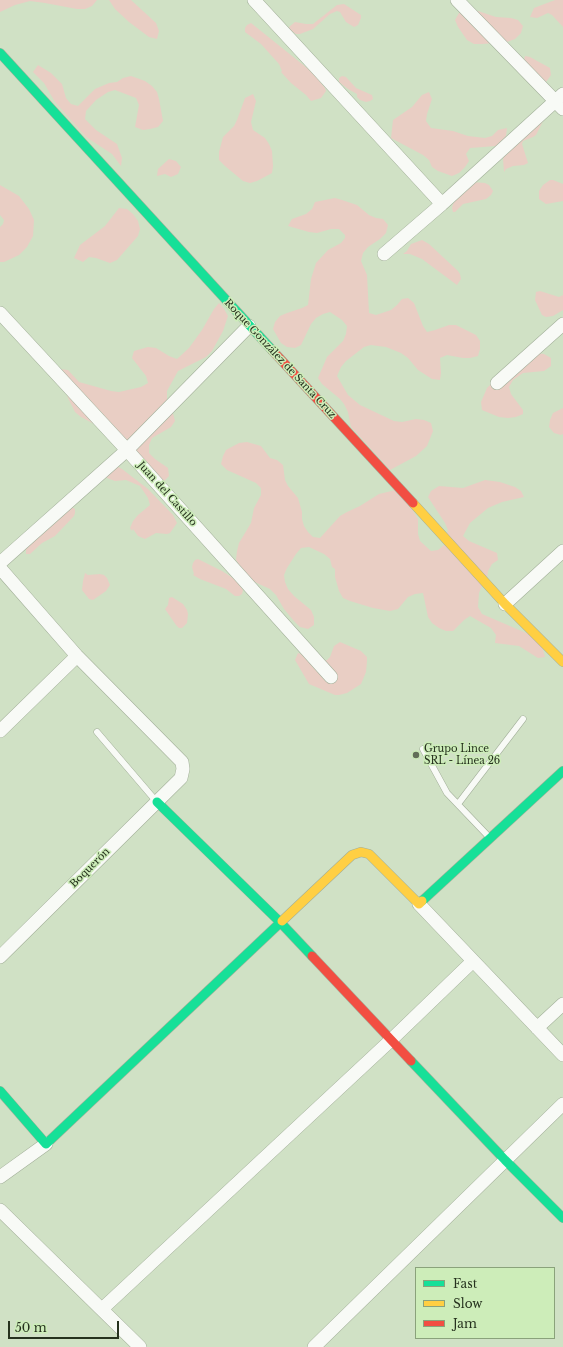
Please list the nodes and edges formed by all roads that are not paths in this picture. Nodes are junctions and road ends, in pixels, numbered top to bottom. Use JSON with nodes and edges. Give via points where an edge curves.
{"nodes":[{"id":1,"x":254,"y":0,"type":"edge"},
{"id":2,"x":457,"y":0,"type":"edge"},
{"id":3,"x":0,"y":53,"type":"edge"},
{"id":4,"x":561,"y":101,"type":"edge"},
{"id":5,"x":442,"y":204,"type":"junction"},
{"id":6,"x":384,"y":254,"type":"dead end"},
{"id":7,"x":0,"y":313,"type":"edge"},
{"id":8,"x":563,"y":324,"type":"edge"},
{"id":9,"x":249,"y":326,"type":"junction"},
{"id":10,"x":497,"y":383,"type":"dead end"},
{"id":11,"x":127,"y":450,"type":"junction"},
{"id":12,"x":563,"y":551,"type":"edge"},
{"id":13,"x":0,"y":563,"type":"edge"},
{"id":14,"x":0,"y":568,"type":"edge"},
{"id":15,"x":505,"y":604,"type":"junction"},
{"id":16,"x":77,"y":656,"type":"junction"},
{"id":17,"x":563,"y":662,"type":"edge"},
{"id":18,"x":331,"y":677,"type":"dead end"},
{"id":19,"x":523,"y":719,"type":"dead end"},
{"id":20,"x":0,"y":731,"type":"edge"},
{"id":21,"x":96,"y":732,"type":"dead end"},
{"id":22,"x":423,"y":750,"type":"dead end"},
{"id":23,"x":563,"y":771,"type":"edge"},
{"id":24,"x":157,"y":802,"type":"junction"},
{"id":25,"x":458,"y":804,"type":"junction"},
{"id":26,"x":490,"y":838,"type":"junction"},
{"id":27,"x":419,"y":904,"type":"junction"},
{"id":28,"x":280,"y":922,"type":"junction"},
{"id":29,"x":0,"y":957,"type":"edge"},
{"id":30,"x":473,"y":961,"type":"junction"},
{"id":31,"x":563,"y":1004,"type":"edge"},
{"id":32,"x":537,"y":1028,"type":"junction"},
{"id":33,"x":391,"y":1040,"type":"junction"},
{"id":34,"x":563,"y":1055,"type":"edge"},
{"id":35,"x":0,"y":1091,"type":"edge"},
{"id":36,"x":563,"y":1104,"type":"edge"},
{"id":37,"x":46,"y":1144,"type":"junction"},
{"id":38,"x":505,"y":1160,"type":"junction"},
{"id":39,"x":0,"y":1177,"type":"edge"},
{"id":40,"x":0,"y":1210,"type":"edge"},
{"id":41,"x":563,"y":1218,"type":"edge"},
{"id":42,"x":102,"y":1309,"type":"junction"},
{"id":43,"x":140,"y":1347,"type":"edge"},
{"id":44,"x":314,"y":1347,"type":"edge"}],
"edges":[{"from":1,"to":5,"type":"street"},
{"from":2,"to":4,"type":"street"},
{"from":3,"to":9,"type":"street","name":"Roque González de Santa Cruz"},
{"from":4,"to":5,"type":"street"},
{"from":5,"to":6,"type":"street"},
{"from":7,"to":11,"type":"street","name":"Juan del Castillo"},
{"from":8,"to":10,"type":"street"},
{"from":9,"to":11,"type":"street"},
{"from":9,"to":15,"type":"street","name":"Roque González de Santa Cruz"},
{"from":11,"to":13,"type":"street"},
{"from":11,"to":18,"type":"street","name":"Juan del Castillo"},
{"from":12,"to":15,"type":"street"},
{"from":14,"to":16,"type":"street"},
{"from":15,"to":17,"type":"street","name":"Roque González de Santa Cruz"},
{"from":16,"to":20,"type":"street"},
{"from":16,"to":24,"type":"street","name":"Boquerón","via":[[182,762],[181,778]]},
{"from":19,"to":25,"type":"lane"},
{"from":21,"to":24,"type":"lane"},
{"from":22,"to":25,"type":"lane","via":[[447,793]]},
{"from":23,"to":26,"type":"street"},
{"from":24,"to":28,"type":"street"},
{"from":24,"to":29,"type":"street","name":"Boquerón"},
{"from":25,"to":26,"type":"lane"},
{"from":26,"to":27,"type":"street"},
{"from":27,"to":28,"type":"street","via":[[369,854],[361,852],[352,855]]},
{"from":27,"to":30,"type":"street"},
{"from":28,"to":33,"type":"street"},
{"from":28,"to":37,"type":"street"},
{"from":30,"to":32,"type":"street"},
{"from":30,"to":33,"type":"street"},
{"from":31,"to":32,"type":"street"},
{"from":32,"to":34,"type":"street"},
{"from":33,"to":38,"type":"street"},
{"from":33,"to":42,"type":"street"},
{"from":35,"to":37,"type":"street"},
{"from":36,"to":38,"type":"street"},
{"from":37,"to":39,"type":"street"},
{"from":38,"to":41,"type":"street"},
{"from":38,"to":44,"type":"street"},
{"from":40,"to":42,"type":"street"},
{"from":42,"to":43,"type":"street"}]}
